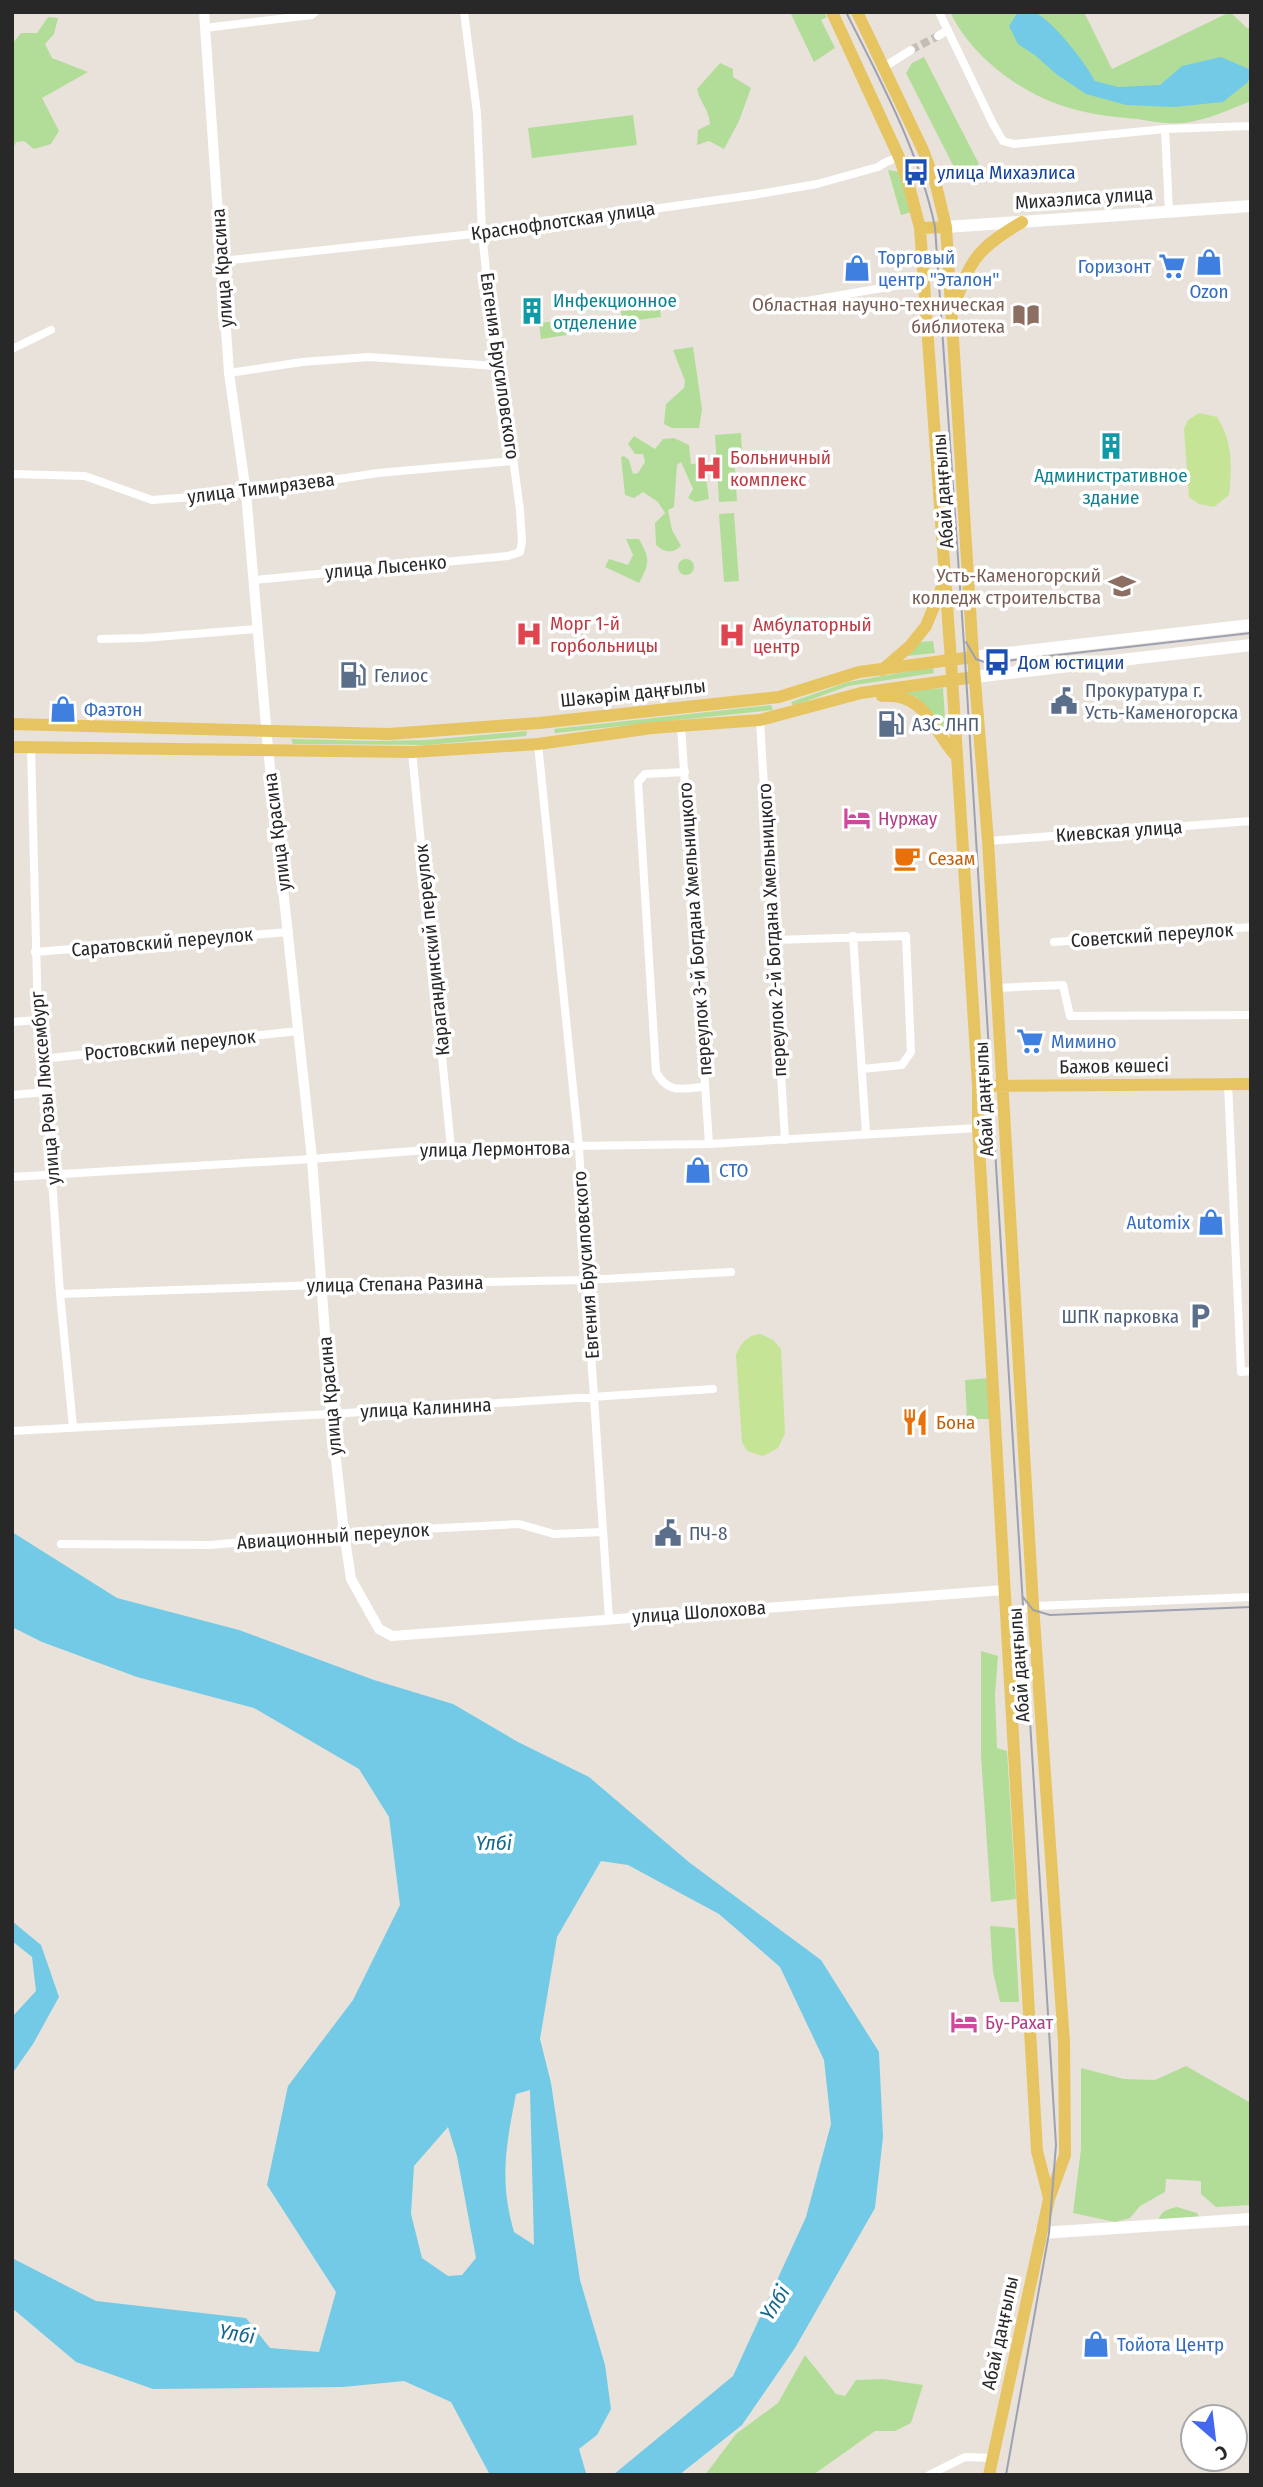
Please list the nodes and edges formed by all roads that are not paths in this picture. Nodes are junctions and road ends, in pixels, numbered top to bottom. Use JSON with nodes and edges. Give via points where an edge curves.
{"nodes":[{"id":1,"x":204,"y":12,"type":"edge"},
{"id":2,"x":315,"y":12,"type":"edge"},
{"id":3,"x":464,"y":12,"type":"edge"},
{"id":4,"x":832,"y":12,"type":"edge"},
{"id":5,"x":857,"y":12,"type":"edge"},
{"id":6,"x":939,"y":12,"type":"edge"},
{"id":7,"x":205,"y":28,"type":"junction"},
{"id":8,"x":947,"y":30,"type":"junction"},
{"id":9,"x":938,"y":36,"type":"tunnel mouth"},
{"id":10,"x":911,"y":50,"type":"tunnel mouth"},
{"id":11,"x":884,"y":67,"type":"junction"},
{"id":12,"x":1251,"y":125,"type":"edge"},
{"id":13,"x":1165,"y":129,"type":"junction"},
{"id":14,"x":899,"y":157,"type":"junction"},
{"id":15,"x":1251,"y":206,"type":"edge"},
{"id":16,"x":1169,"y":212,"type":"junction"},
{"id":17,"x":1022,"y":222,"type":"junction"},
{"id":18,"x":946,"y":227,"type":"junction"},
{"id":19,"x":920,"y":228,"type":"junction"},
{"id":20,"x":482,"y":233,"type":"junction"},
{"id":21,"x":222,"y":261,"type":"junction"},
{"id":22,"x":923,"y":281,"type":"junction"},
{"id":23,"x":795,"y":303,"type":"dead end"},
{"id":24,"x":951,"y":314,"type":"junction"},
{"id":25,"x":51,"y":330,"type":"dead end"},
{"id":26,"x":12,"y":349,"type":"edge"},
{"id":27,"x":496,"y":366,"type":"junction"},
{"id":28,"x":229,"y":373,"type":"junction"},
{"id":29,"x":512,"y":461,"type":"junction"},
{"id":30,"x":12,"y":474,"type":"edge"},
{"id":31,"x":246,"y":493,"type":"junction"},
{"id":32,"x":520,"y":552,"type":"joint"},
{"id":33,"x":945,"y":579,"type":"junction"},
{"id":34,"x":253,"y":580,"type":"junction"},
{"id":35,"x":1251,"y":625,"type":"edge"},
{"id":36,"x":257,"y":629,"type":"junction"},
{"id":37,"x":101,"y":639,"type":"dead end"},
{"id":38,"x":1251,"y":645,"type":"edge"},
{"id":39,"x":973,"y":657,"type":"junction"},
{"id":40,"x":951,"y":661,"type":"junction"},
{"id":41,"x":882,"y":670,"type":"junction"},
{"id":42,"x":974,"y":677,"type":"junction"},
{"id":43,"x":952,"y":680,"type":"junction"},
{"id":44,"x":869,"y":692,"type":"junction"},
{"id":45,"x":779,"y":696,"type":"junction"},
{"id":46,"x":783,"y":715,"type":"junction"},
{"id":47,"x":760,"y":720,"type":"junction"},
{"id":48,"x":539,"y":723,"type":"junction"},
{"id":49,"x":12,"y":724,"type":"edge"},
{"id":50,"x":681,"y":726,"type":"junction"},
{"id":51,"x":266,"y":732,"type":"junction"},
{"id":52,"x":538,"y":744,"type":"junction"},
{"id":53,"x":12,"y":747,"type":"edge"},
{"id":54,"x":31,"y":748,"type":"junction"},
{"id":55,"x":268,"y":749,"type":"junction"},
{"id":56,"x":412,"y":752,"type":"junction"},
{"id":57,"x":957,"y":757,"type":"junction"},
{"id":58,"x":685,"y":772,"type":"junction"},
{"id":59,"x":1251,"y":821,"type":"edge"},
{"id":60,"x":988,"y":841,"type":"junction"},
{"id":61,"x":1251,"y":928,"type":"edge"},
{"id":62,"x":289,"y":932,"type":"junction"},
{"id":63,"x":853,"y":936,"type":"junction"},
{"id":64,"x":773,"y":940,"type":"junction"},
{"id":65,"x":1054,"y":942,"type":"dead end"},
{"id":66,"x":35,"y":952,"type":"junction"},
{"id":67,"x":996,"y":988,"type":"junction"},
{"id":68,"x":1251,"y":1015,"type":"edge"},
{"id":69,"x":38,"y":1020,"type":"junction"},
{"id":70,"x":12,"y":1022,"type":"edge"},
{"id":71,"x":298,"y":1031,"type":"junction"},
{"id":72,"x":42,"y":1059,"type":"junction"},
{"id":73,"x":862,"y":1069,"type":"junction"},
{"id":74,"x":1228,"y":1084,"type":"junction"},
{"id":75,"x":1251,"y":1084,"type":"edge"},
{"id":76,"x":978,"y":1086,"type":"junction"},
{"id":77,"x":1002,"y":1086,"type":"junction"},
{"id":78,"x":705,"y":1087,"type":"junction"},
{"id":79,"x":46,"y":1092,"type":"junction"},
{"id":80,"x":12,"y":1095,"type":"edge"},
{"id":81,"x":978,"y":1128,"type":"junction"},
{"id":82,"x":866,"y":1134,"type":"junction"},
{"id":83,"x":785,"y":1140,"type":"junction"},
{"id":84,"x":709,"y":1144,"type":"junction"},
{"id":85,"x":579,"y":1147,"type":"junction"},
{"id":86,"x":452,"y":1148,"type":"junction"},
{"id":87,"x":312,"y":1159,"type":"junction"},
{"id":88,"x":53,"y":1173,"type":"junction"},
{"id":89,"x":12,"y":1177,"type":"edge"},
{"id":90,"x":731,"y":1272,"type":"dead end"},
{"id":91,"x":586,"y":1280,"type":"junction"},
{"id":92,"x":321,"y":1285,"type":"junction"},
{"id":93,"x":60,"y":1294,"type":"junction"},
{"id":94,"x":1251,"y":1371,"type":"edge"},
{"id":95,"x":713,"y":1389,"type":"dead end"},
{"id":96,"x":595,"y":1398,"type":"junction"},
{"id":97,"x":331,"y":1414,"type":"junction"},
{"id":98,"x":73,"y":1427,"type":"junction"},
{"id":99,"x":12,"y":1431,"type":"edge"},
{"id":100,"x":603,"y":1532,"type":"junction"},
{"id":101,"x":344,"y":1534,"type":"junction"},
{"id":102,"x":61,"y":1544,"type":"dead end"},
{"id":103,"x":1005,"y":1590,"type":"junction"},
{"id":104,"x":1251,"y":1597,"type":"edge"},
{"id":105,"x":1033,"y":1607,"type":"junction"},
{"id":106,"x":1007,"y":1614,"type":"junction"},
{"id":107,"x":609,"y":1619,"type":"junction"},
{"id":108,"x":392,"y":1636,"type":"joint"},
{"id":109,"x":1049,"y":2199,"type":"junction"},
{"id":110,"x":1251,"y":2219,"type":"edge"},
{"id":111,"x":1041,"y":2233,"type":"junction"},
{"id":112,"x":992,"y":2458,"type":"junction"},
{"id":113,"x":933,"y":2474,"type":"edge"},
{"id":114,"x":989,"y":2475,"type":"edge"}],
"edges":[{"from":1,"to":7,"type":"street","name":"улица Красина"},
{"from":2,"to":7,"type":"street"},
{"from":3,"to":20,"type":"street","name":"Евгения Брусиловского","via":[[477,113]]},
{"from":4,"to":14,"type":"main road","name":"Абай даңғылы"},
{"from":5,"to":11,"type":"main road","name":"Абай даңғылы"},
{"from":6,"to":8,"type":"street"},
{"from":7,"to":21,"type":"street","name":"улица Красина"},
{"from":8,"to":9,"type":"street"},
{"from":8,"to":13,"type":"street","via":[[1003,141],[1014,144]]},
{"from":10,"to":11,"type":"street"},
{"from":11,"to":18,"type":"main road","name":"Абай даңғылы","via":[[923,150]]},
{"from":12,"to":13,"type":"street"},
{"from":13,"to":16,"type":"street"},
{"from":14,"to":19,"type":"main road","name":"Абай даңғылы"},
{"from":14,"to":20,"type":"street","name":"Краснофлотская улица","via":[[817,184]]},
{"from":15,"to":16,"type":"main road","name":"Михаэлиса улица"},
{"from":16,"to":17,"type":"main road","name":"Михаэлиса улица"},
{"from":17,"to":18,"type":"main road","name":"Михаэлиса улица"},
{"from":17,"to":24,"type":"main road","via":[[977,254],[964,275]]},
{"from":18,"to":19,"type":"main road","name":"Михаэлиса улица"},
{"from":18,"to":24,"type":"main road","name":"Абай даңғылы"},
{"from":19,"to":22,"type":"main road","name":"Абай даңғылы"},
{"from":20,"to":21,"type":"street","name":"Краснофлотская улица"},
{"from":20,"to":27,"type":"street","name":"Евгения Брусиловского"},
{"from":21,"to":28,"type":"street","name":"улица Красина"},
{"from":22,"to":23,"type":"street"},
{"from":22,"to":33,"type":"main road","name":"Абай даңғылы"},
{"from":24,"to":39,"type":"main road","name":"Абай даңғылы"},
{"from":25,"to":26,"type":"street"},
{"from":27,"to":28,"type":"street","via":[[369,357]]},
{"from":27,"to":29,"type":"street","name":"Евгения Брусиловского"},
{"from":28,"to":31,"type":"street","name":"улица Красина"},
{"from":29,"to":31,"type":"street","name":"улица Тимирязева","via":[[378,472]]},
{"from":29,"to":32,"type":"street","name":"Евгения Брусиловского","via":[[521,520]]},
{"from":30,"to":31,"type":"street","name":"улица Тимирязева","via":[[85,476],[152,500]]},
{"from":31,"to":34,"type":"street","name":"улица Красина"},
{"from":32,"to":34,"type":"street","name":"улица Лысенко"},
{"from":33,"to":40,"type":"main road","name":"Абай даңғылы"},
{"from":33,"to":41,"type":"main road","via":[[926,626]]},
{"from":34,"to":36,"type":"street","name":"улица Красина"},
{"from":35,"to":39,"type":"main road","name":"Шәкәрім даңғылы"},
{"from":36,"to":37,"type":"street"},
{"from":36,"to":51,"type":"street","name":"улица Красина"},
{"from":38,"to":42,"type":"main road","name":"Шәкәрім даңғылы"},
{"from":39,"to":40,"type":"main road","name":"Шәкәрім даңғылы"},
{"from":39,"to":42,"type":"main road","name":"Абай даңғылы"},
{"from":40,"to":41,"type":"main road","name":"Шәкәрім даңғылы"},
{"from":40,"to":43,"type":"main road","name":"Абай даңғылы"},
{"from":41,"to":45,"type":"main road","name":"Шәкәрім даңғылы","via":[[859,672]]},
{"from":42,"to":43,"type":"main road","name":"Шәкәрім даңғылы"},
{"from":42,"to":60,"type":"main road","name":"Абай даңғылы"},
{"from":43,"to":44,"type":"main road","name":"Шәкәрім даңғылы"},
{"from":43,"to":57,"type":"main road","name":"Абай даңғылы"},
{"from":44,"to":46,"type":"main road","name":"Шәкәрім даңғылы"},
{"from":44,"to":57,"type":"main road","via":[[915,702]]},
{"from":45,"to":46,"type":"main road"},
{"from":45,"to":48,"type":"main road","name":"Шәкәрім даңғылы"},
{"from":46,"to":47,"type":"main road","name":"Шәкәрім даңғылы"},
{"from":47,"to":50,"type":"main road","name":"Шәкәрім даңғылы"},
{"from":47,"to":64,"type":"street","name":"переулок 2-й Богдана Хмельницкого"},
{"from":48,"to":51,"type":"main road","name":"Шәкәрім даңғылы","via":[[389,734]]},
{"from":48,"to":52,"type":"main road"},
{"from":49,"to":51,"type":"main road","name":"Шәкәрім даңғылы"},
{"from":50,"to":52,"type":"main road","name":"Шәкәрім даңғылы"},
{"from":50,"to":58,"type":"street","name":"переулок 3-й Богдана Хмельницкого"},
{"from":51,"to":55,"type":"street","name":"улица Красина"},
{"from":52,"to":56,"type":"main road","name":"Шәкәрім даңғылы"},
{"from":52,"to":85,"type":"street","name":"Евгения Брусиловского"},
{"from":53,"to":54,"type":"main road","name":"Шәкәрім даңғылы"},
{"from":54,"to":55,"type":"main road","name":"Шәкәрім даңғылы"},
{"from":54,"to":66,"type":"street","name":"улица Розы Люксембург"},
{"from":55,"to":56,"type":"main road","name":"Шәкәрім даңғылы"},
{"from":55,"to":62,"type":"street","name":"улица Красина"},
{"from":56,"to":86,"type":"street","name":"Карагандинский переулок"},
{"from":57,"to":76,"type":"main road","name":"Абай даңғылы"},
{"from":58,"to":78,"type":"street","name":"переулок 3-й Богдана Хмельницкого"},
{"from":58,"to":78,"type":"street","name":"переулок 3-й Богдана Хмельницкого","via":[[645,775],[638,782],[656,1072],[671,1089]]},
{"from":59,"to":60,"type":"street","name":"Киевская улица"},
{"from":60,"to":67,"type":"main road","name":"Абай даңғылы"},
{"from":61,"to":65,"type":"street","name":"Советский переулок"},
{"from":62,"to":66,"type":"street","name":"Саратовский переулок"},
{"from":62,"to":71,"type":"street","name":"улица Красина"},
{"from":63,"to":64,"type":"street"},
{"from":63,"to":73,"type":"street"},
{"from":63,"to":73,"type":"street","via":[[906,936],[911,1052],[902,1065]]},
{"from":64,"to":83,"type":"street","name":"переулок 2-й Богдана Хмельницкого"},
{"from":66,"to":69,"type":"street","name":"улица Розы Люксембург"},
{"from":67,"to":68,"type":"street","via":[[1063,985],[1070,1016]]},
{"from":67,"to":77,"type":"main road","name":"Абай даңғылы"},
{"from":69,"to":70,"type":"street"},
{"from":69,"to":72,"type":"street","name":"улица Розы Люксембург"},
{"from":71,"to":72,"type":"street","name":"Ростовский переулок"},
{"from":71,"to":87,"type":"street","name":"улица Красина"},
{"from":72,"to":79,"type":"street","name":"улица Розы Люксембург"},
{"from":73,"to":82,"type":"street"},
{"from":74,"to":75,"type":"main road","name":"Бажов көшесі"},
{"from":74,"to":77,"type":"main road","name":"Бажов көшесі"},
{"from":74,"to":94,"type":"street","via":[[1241,1372]]},
{"from":76,"to":77,"type":"main road","name":"Бажов көшесі"},
{"from":76,"to":81,"type":"main road","name":"Абай даңғылы"},
{"from":77,"to":105,"type":"main road","name":"Абай даңғылы"},
{"from":78,"to":84,"type":"street","name":"переулок 3-й Богдана Хмельницкого"},
{"from":79,"to":80,"type":"street"},
{"from":79,"to":88,"type":"street","name":"улица Розы Люксембург"},
{"from":81,"to":82,"type":"street","name":"улица Лермонтова"},
{"from":81,"to":103,"type":"main road","name":"Абай даңғылы"},
{"from":82,"to":83,"type":"street","name":"улица Лермонтова"},
{"from":83,"to":84,"type":"street","name":"улица Лермонтова"},
{"from":84,"to":85,"type":"street","name":"улица Лермонтова"},
{"from":85,"to":86,"type":"street","name":"улица Лермонтова"},
{"from":85,"to":91,"type":"street","name":"Евгения Брусиловского"},
{"from":86,"to":87,"type":"street","name":"улица Лермонтова"},
{"from":87,"to":88,"type":"street","name":"улица Лермонтова"},
{"from":87,"to":92,"type":"street","name":"улица Красина"},
{"from":88,"to":89,"type":"street","name":"улица Лермонтова"},
{"from":88,"to":93,"type":"street","name":"улица Розы Люксембург"},
{"from":90,"to":91,"type":"street","name":"улица Степана Разина"},
{"from":91,"to":92,"type":"street","name":"улица Степана Разина"},
{"from":91,"to":96,"type":"street","name":"Евгения Брусиловского"},
{"from":92,"to":93,"type":"street","name":"улица Степана Разина"},
{"from":92,"to":97,"type":"street","name":"улица Красина"},
{"from":93,"to":98,"type":"street","name":"улица Розы Люксембург"},
{"from":95,"to":96,"type":"street","name":"улица Калинина"},
{"from":96,"to":97,"type":"street","name":"улица Калинина"},
{"from":96,"to":100,"type":"street","name":"Евгения Брусиловского"},
{"from":97,"to":98,"type":"street","name":"улица Калинина"},
{"from":97,"to":101,"type":"street","name":"улица Красина"},
{"from":98,"to":99,"type":"street","name":"улица Калинина"},
{"from":100,"to":101,"type":"street","name":"Авиационный переулок","via":[[554,1534],[519,1524]]},
{"from":100,"to":107,"type":"street","name":"Евгения Брусиловского"},
{"from":101,"to":102,"type":"street","name":"Авиационный переулок","via":[[210,1545]]},
{"from":101,"to":108,"type":"street","name":"улица Красина","via":[[351,1579],[379,1629]]},
{"from":103,"to":106,"type":"main road","name":"Абай даңғылы"},
{"from":103,"to":107,"type":"street","name":"улица Шолохова"},
{"from":104,"to":105,"type":"street"},
{"from":105,"to":106,"type":"street"},
{"from":105,"to":109,"type":"main road","name":"Абай даңғылы","via":[[1064,2042],[1065,2155]]},
{"from":106,"to":109,"type":"main road","name":"Абай даңғылы","via":[[1037,2151]]},
{"from":107,"to":108,"type":"street","name":"улица Шолохова"},
{"from":109,"to":111,"type":"main road","name":"Абай даңғылы"},
{"from":110,"to":111,"type":"main road"},
{"from":111,"to":112,"type":"main road","name":"Абай даңғылы"},
{"from":112,"to":113,"type":"street","via":[[965,2457]]},
{"from":112,"to":114,"type":"main road","name":"Абай даңғылы"}]}
